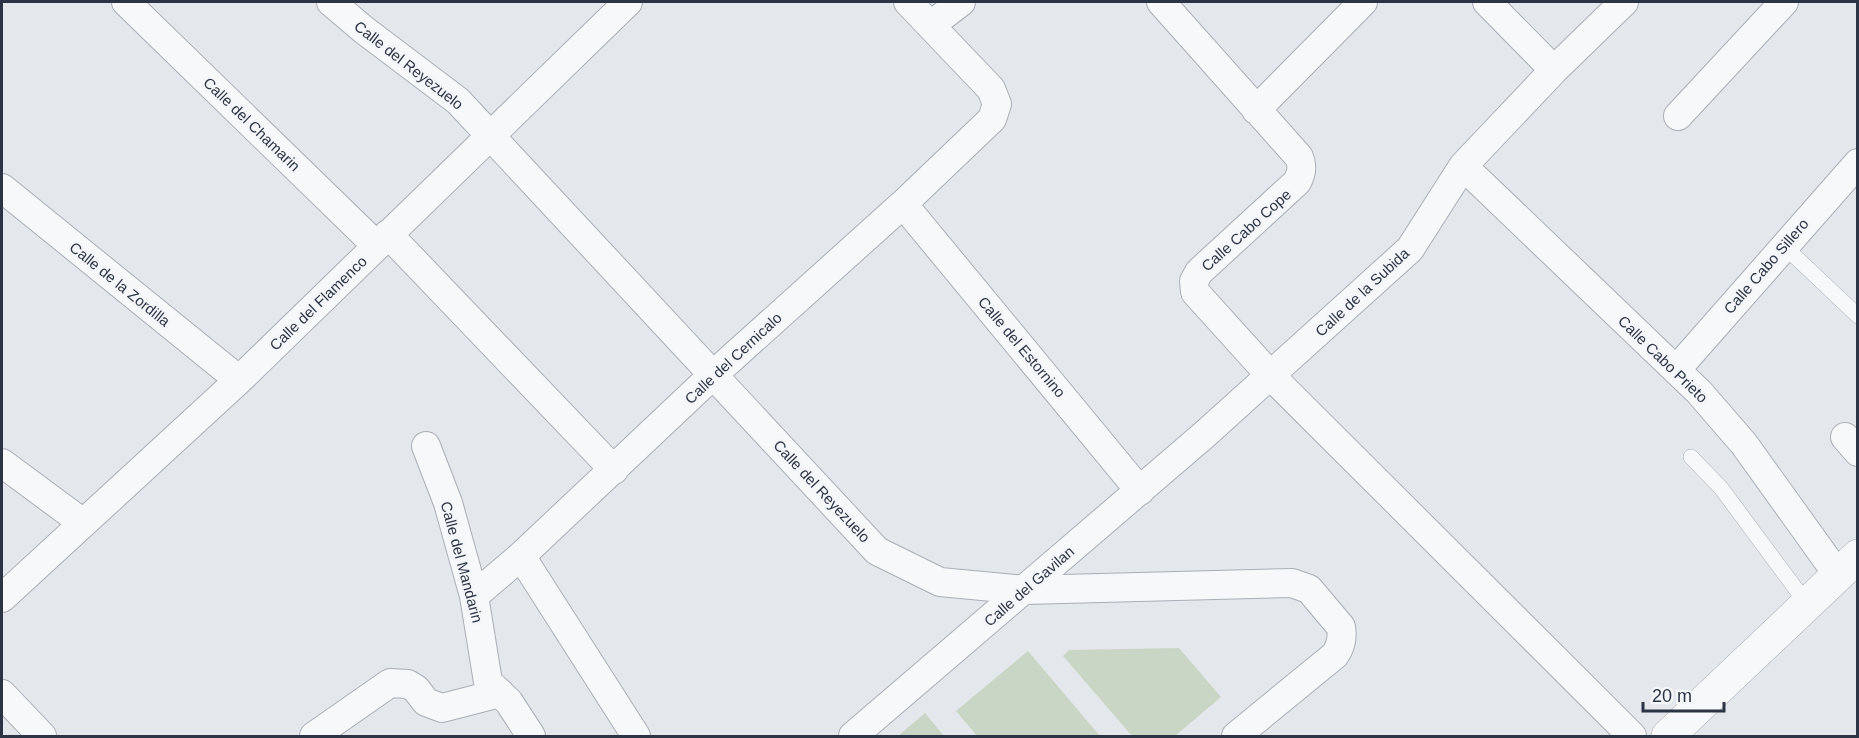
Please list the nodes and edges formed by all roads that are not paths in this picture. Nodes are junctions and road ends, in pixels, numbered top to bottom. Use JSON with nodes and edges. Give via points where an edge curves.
{"nodes":[{"id":1,"x":126,"y":2,"type":"edge"},
{"id":2,"x":331,"y":2,"type":"edge"},
{"id":3,"x":628,"y":2,"type":"edge"},
{"id":4,"x":908,"y":2,"type":"edge"},
{"id":5,"x":962,"y":2,"type":"edge"},
{"id":6,"x":1161,"y":2,"type":"edge"},
{"id":7,"x":1363,"y":2,"type":"edge"},
{"id":8,"x":1487,"y":2,"type":"edge"},
{"id":9,"x":1624,"y":2,"type":"edge"},
{"id":10,"x":1784,"y":2,"type":"edge"},
{"id":11,"x":932,"y":25,"type":"junction"},
{"id":12,"x":1554,"y":70,"type":"junction"},
{"id":13,"x":1256,"y":110,"type":"junction"},
{"id":14,"x":1678,"y":116,"type":"dead end"},
{"id":15,"x":491,"y":136,"type":"junction"},
{"id":16,"x":1857,"y":163,"type":"edge"},
{"id":17,"x":1462,"y":166,"type":"junction"},
{"id":18,"x":2,"y":188,"type":"edge"},
{"id":19,"x":903,"y":204,"type":"junction"},
{"id":20,"x":382,"y":240,"type":"junction"},
{"id":21,"x":1784,"y":246,"type":"junction"},
{"id":22,"x":1857,"y":316,"type":"edge"},
{"id":23,"x":1676,"y":370,"type":"junction"},
{"id":24,"x":714,"y":374,"type":"junction"},
{"id":25,"x":1270,"y":375,"type":"junction"},
{"id":26,"x":239,"y":380,"type":"junction"},
{"id":27,"x":1204,"y":435,"type":"joint"},
{"id":28,"x":426,"y":446,"type":"dead end"},
{"id":29,"x":1691,"y":458,"type":"dead end"},
{"id":30,"x":2,"y":463,"type":"edge"},
{"id":31,"x":614,"y":470,"type":"junction"},
{"id":32,"x":1140,"y":491,"type":"junction"},
{"id":33,"x":83,"y":523,"type":"junction"},
{"id":34,"x":521,"y":556,"type":"junction"},
{"id":35,"x":1848,"y":565,"type":"edge"},
{"id":36,"x":1025,"y":590,"type":"junction"},
{"id":37,"x":474,"y":596,"type":"junction"},
{"id":38,"x":2,"y":598,"type":"edge"},
{"id":39,"x":1807,"y":604,"type":"junction"},
{"id":40,"x":500,"y":693,"type":"junction"},
{"id":41,"x":2,"y":694,"type":"edge"},
{"id":42,"x":521,"y":733,"type":"edge"},
{"id":43,"x":1677,"y":733,"type":"edge"},
{"id":44,"x":42,"y":736,"type":"edge"},
{"id":45,"x":314,"y":736,"type":"edge"},
{"id":46,"x":636,"y":736,"type":"edge"},
{"id":47,"x":853,"y":736,"type":"edge"},
{"id":48,"x":1236,"y":736,"type":"edge"},
{"id":49,"x":1632,"y":736,"type":"edge"}],
"edges":[{"from":1,"to":20,"type":"street","name":"Calle del Chamarin"},
{"from":2,"to":15,"type":"street","name":"Calle del Reyezuelo","via":[[458,101]]},
{"from":3,"to":15,"type":"street","name":"Calle del Flamenco"},
{"from":4,"to":11,"type":"street","name":"Calle del Cernicalo"},
{"from":5,"to":11,"type":"street"},
{"from":6,"to":13,"type":"street","name":"Calle Cabo Cope"},
{"from":7,"to":13,"type":"street"},
{"from":8,"to":12,"type":"street"},
{"from":9,"to":12,"type":"street","name":"Calle de la Subida"},
{"from":10,"to":14,"type":"street"},
{"from":11,"to":19,"type":"street","name":"Calle del Cernicalo","via":[[991,89],[995,111]]},
{"from":12,"to":17,"type":"street","name":"Calle de la Subida"},
{"from":13,"to":25,"type":"street","name":"Calle Cabo Cope","via":[[1299,157],[1300,176],[1293,187],[1199,272],[1194,286],[1198,296]]},
{"from":15,"to":20,"type":"street","name":"Calle del Flamenco"},
{"from":15,"to":24,"type":"street","name":"Calle del Reyezuelo"},
{"from":16,"to":21,"type":"street","name":"Calle Cabo Sillero"},
{"from":17,"to":23,"type":"street","name":"Calle Cabo Prieto"},
{"from":17,"to":25,"type":"street","name":"Calle de la Subida","via":[[1410,249]]},
{"from":18,"to":26,"type":"street","name":"Calle de la Zordilla"},
{"from":19,"to":24,"type":"street","name":"Calle del Cernicalo"},
{"from":19,"to":32,"type":"street","name":"Calle del Estornino"},
{"from":20,"to":26,"type":"street","name":"Calle del Flamenco"},
{"from":20,"to":31,"type":"street","name":"Calle del Chamarin"},
{"from":21,"to":22,"type":"lane"},
{"from":21,"to":23,"type":"street","name":"Calle Cabo Sillero"},
{"from":23,"to":35,"type":"street","name":"Calle Cabo Prieto"},
{"from":24,"to":31,"type":"street","name":"Calle del Cernicalo"},
{"from":24,"to":36,"type":"street","name":"Calle del Reyezuelo","via":[[877,551],[940,582]]},
{"from":25,"to":27,"type":"street","name":"Calle de la Subida"},
{"from":25,"to":49,"type":"street"},
{"from":26,"to":33,"type":"street","name":"Calle del Flamenco"},
{"from":27,"to":32,"type":"street","name":"Calle del Gavilan"},
{"from":28,"to":37,"type":"street","name":"Calle del Mandarin","via":[[448,503]]},
{"from":29,"to":39,"type":"lane","via":[[1720,488]]},
{"from":30,"to":33,"type":"street"},
{"from":31,"to":34,"type":"street","name":"Calle del Cernicalo"},
{"from":32,"to":36,"type":"street","name":"Calle del Gavilan"},
{"from":33,"to":38,"type":"street","name":"Calle del Flamenco"},
{"from":34,"to":37,"type":"street","name":"Calle del Cernicalo"},
{"from":34,"to":46,"type":"street"},
{"from":35,"to":39,"type":"street"},
{"from":36,"to":47,"type":"street","name":"Calle del Gavilan"},
{"from":36,"to":48,"type":"street","name":"Calle del Reyezuelo","via":[[1292,583],[1309,589],[1341,627],[1339,649]]},
{"from":37,"to":40,"type":"street","name":"Calle del Mandarin","via":[[488,682]]},
{"from":39,"to":43,"type":"street"},
{"from":40,"to":42,"type":"street","name":"Calle del Mandarin","via":[[509,702]]},
{"from":40,"to":45,"type":"street","via":[[442,708],[426,702],[408,684],[390,683]]},
{"from":41,"to":44,"type":"street"}]}
